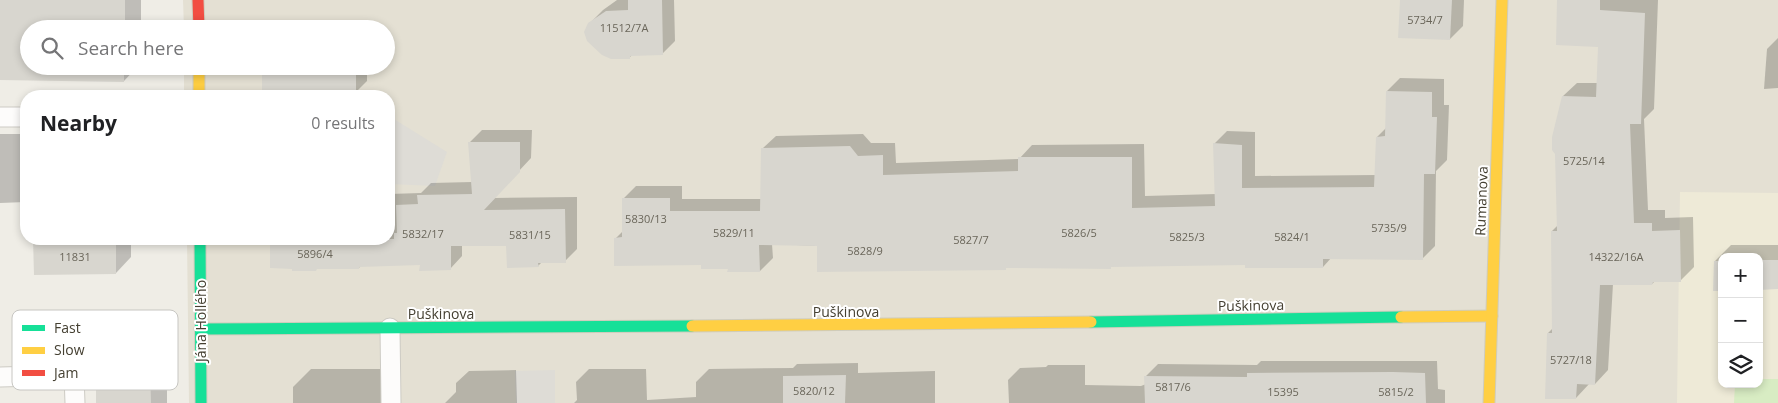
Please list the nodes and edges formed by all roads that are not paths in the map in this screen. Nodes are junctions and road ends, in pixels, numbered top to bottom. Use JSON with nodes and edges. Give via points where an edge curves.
{"nodes":[{"id":1,"x":198,"y":0,"type":"edge"},
{"id":2,"x":1502,"y":0,"type":"edge"},
{"id":3,"x":198,"y":20,"type":"edge"},
{"id":4,"x":199,"y":75,"type":"edge"},
{"id":5,"x":199,"y":90,"type":"edge"},
{"id":6,"x":0,"y":117,"type":"edge"},
{"id":7,"x":20,"y":117,"type":"edge"},
{"id":8,"x":200,"y":245,"type":"edge"},
{"id":9,"x":1492,"y":316,"type":"junction"},
{"id":10,"x":390,"y":328,"type":"junction"},
{"id":11,"x":200,"y":329,"type":"junction"},
{"id":12,"x":75,"y":390,"type":"edge"},
{"id":13,"x":75,"y":403,"type":"edge"},
{"id":14,"x":201,"y":403,"type":"edge"},
{"id":15,"x":391,"y":403,"type":"edge"},
{"id":16,"x":1489,"y":403,"type":"edge"}],
"edges":[{"from":1,"to":3,"type":"street"},
{"from":2,"to":9,"type":"street","name":"Rumanova"},
{"from":4,"to":5,"type":"street"},
{"from":6,"to":7,"type":"lane"},
{"from":8,"to":11,"type":"street","name":"Jána Hollého"},
{"from":9,"to":10,"type":"street","name":"Puškinova"},
{"from":9,"to":16,"type":"street","name":"Rumanova"},
{"from":10,"to":11,"type":"street","name":"Puškinova"},
{"from":10,"to":15,"type":"lane"},
{"from":11,"to":14,"type":"street","name":"Jána Hollého"},
{"from":12,"to":13,"type":"lane"}]}
